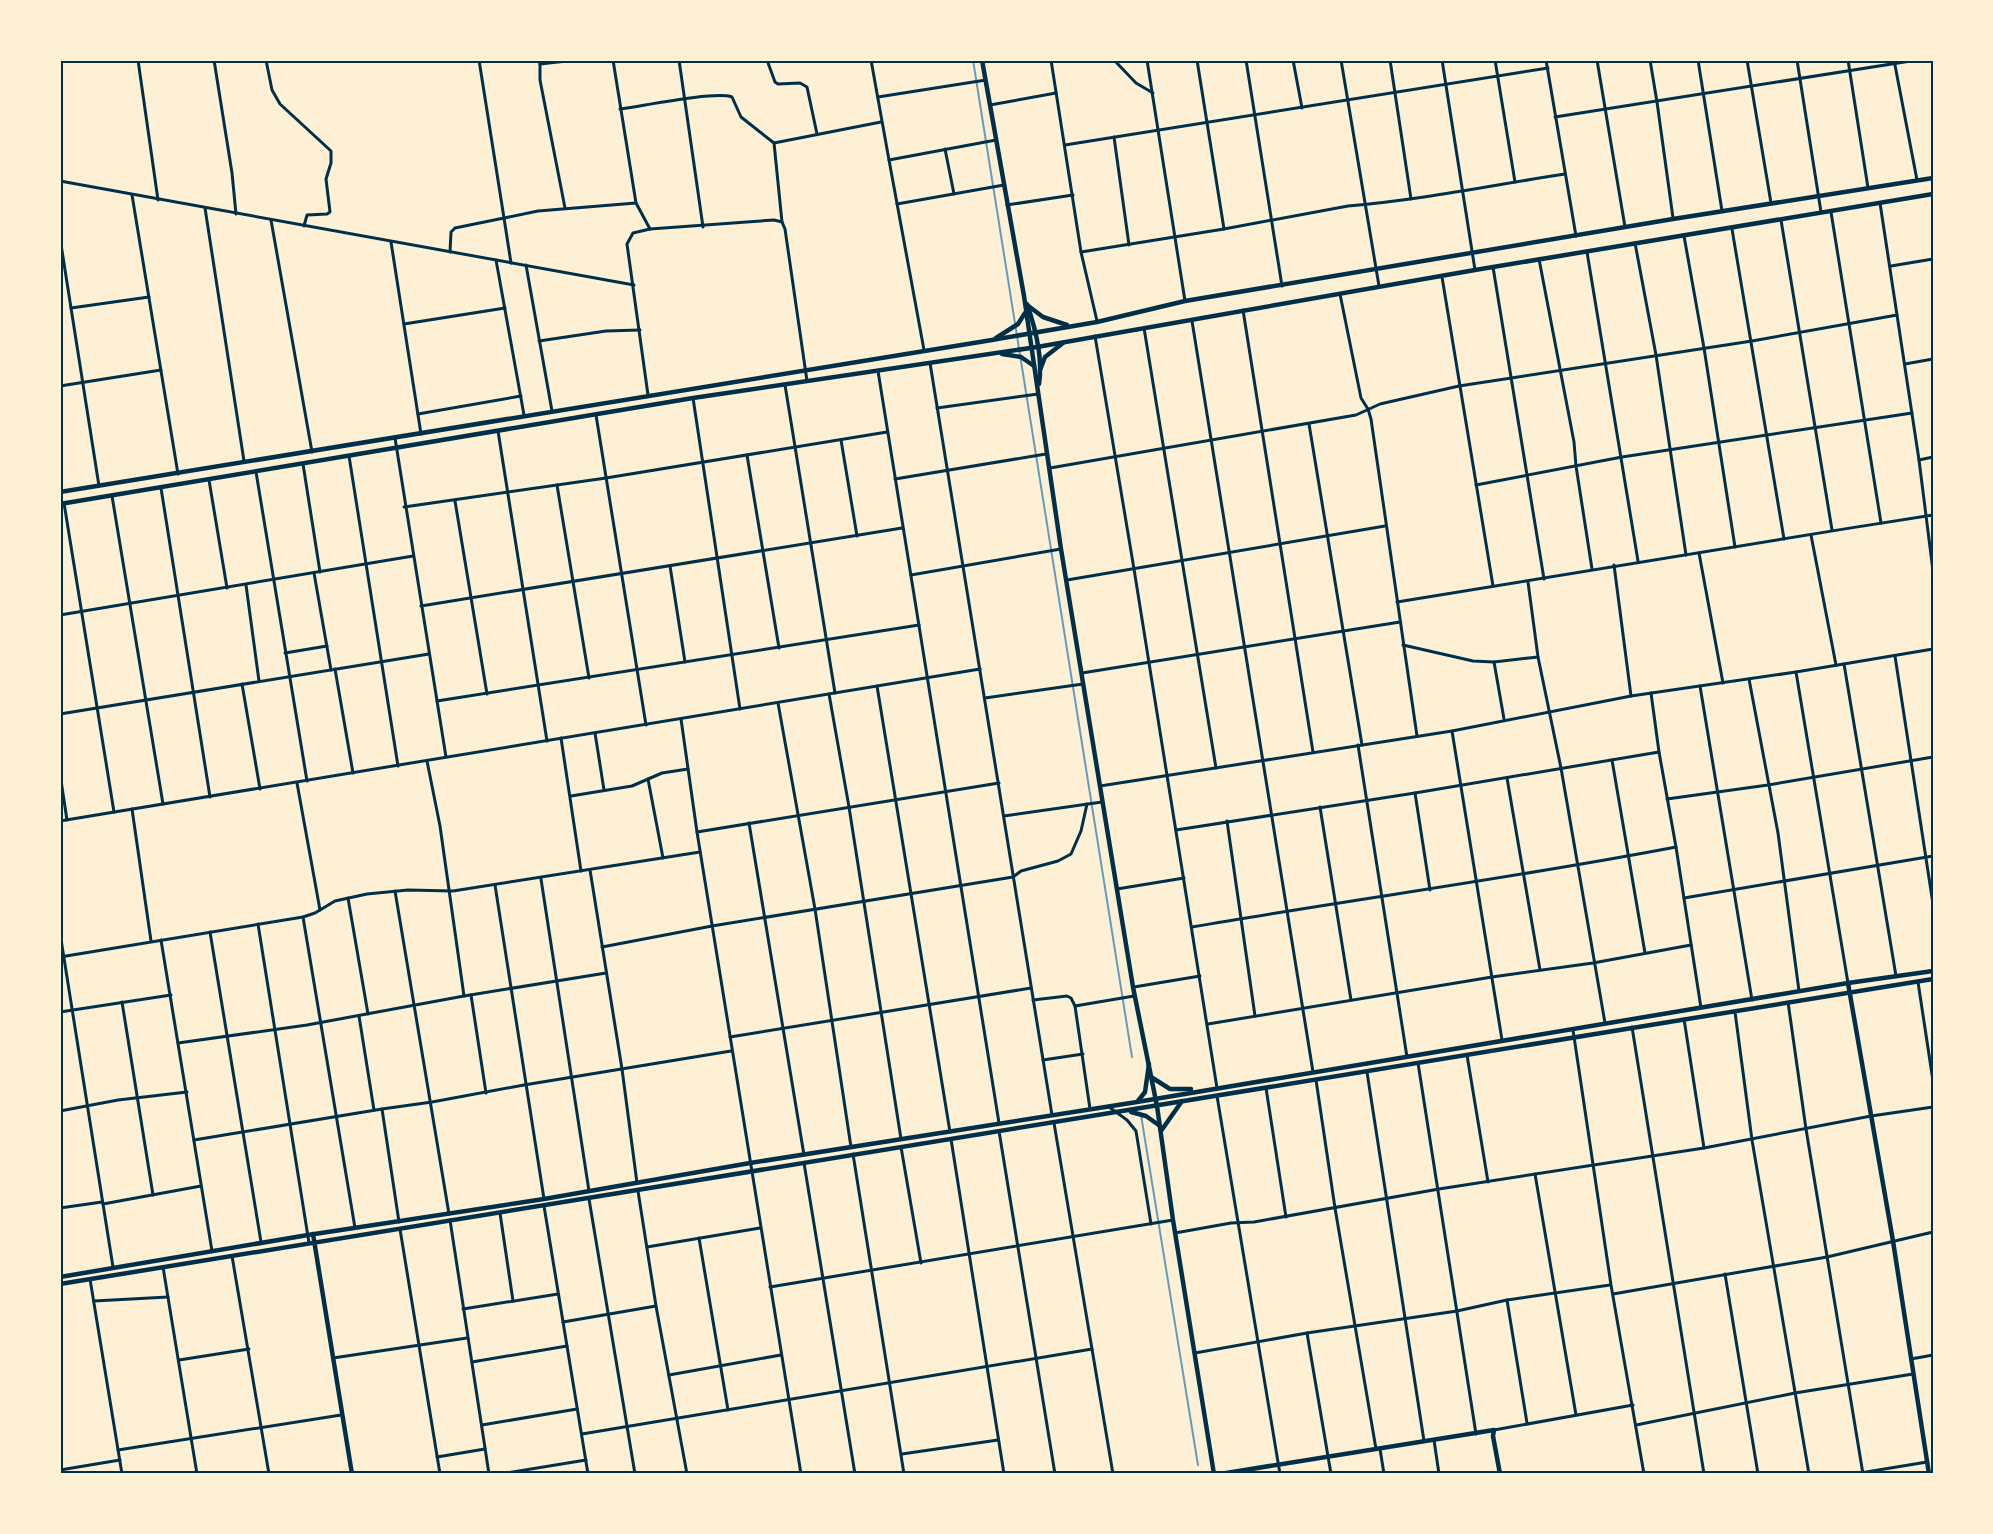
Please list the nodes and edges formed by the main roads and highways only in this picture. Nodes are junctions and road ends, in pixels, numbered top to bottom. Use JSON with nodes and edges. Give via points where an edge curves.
{"nodes":[{"id":1,"x":982,"y":60,"type":"edge"},
{"id":2,"x":1933,"y":178,"type":"edge"},
{"id":3,"x":1933,"y":194,"type":"edge"},
{"id":4,"x":1023,"y":296,"type":"junction"},
{"id":5,"x":1028,"y":305,"type":"junction"},
{"id":6,"x":1025,"y":313,"type":"junction"},
{"id":7,"x":1073,"y":326,"type":"junction"},
{"id":8,"x":1031,"y":333,"type":"junction"},
{"id":9,"x":992,"y":340,"type":"junction"},
{"id":10,"x":1066,"y":341,"type":"junction"},
{"id":11,"x":1034,"y":347,"type":"junction"},
{"id":12,"x":993,"y":353,"type":"junction"},
{"id":13,"x":1034,"y":366,"type":"junction"},
{"id":14,"x":1040,"y":370,"type":"junction"},
{"id":15,"x":1038,"y":387,"type":"junction"},
{"id":16,"x":60,"y":492,"type":"edge"},
{"id":17,"x":62,"y":503,"type":"edge"},
{"id":18,"x":1933,"y":970,"type":"edge"},
{"id":19,"x":1933,"y":979,"type":"edge"},
{"id":20,"x":1848,"y":983,"type":"junction"},
{"id":21,"x":1850,"y":992,"type":"junction"},
{"id":22,"x":1149,"y":1064,"type":"junction"},
{"id":23,"x":1151,"y":1077,"type":"junction"},
{"id":24,"x":1206,"y":1089,"type":"junction"},
{"id":25,"x":1155,"y":1098,"type":"junction"},
{"id":26,"x":1182,"y":1101,"type":"junction"},
{"id":27,"x":1137,"y":1102,"type":"junction"},
{"id":28,"x":1157,"y":1106,"type":"junction"},
{"id":29,"x":1128,"y":1111,"type":"junction"},
{"id":30,"x":1160,"y":1128,"type":"junction"},
{"id":31,"x":311,"y":1235,"type":"junction"},
{"id":32,"x":312,"y":1244,"type":"junction"},
{"id":33,"x":60,"y":1277,"type":"edge"},
{"id":34,"x":60,"y":1284,"type":"edge"},
{"id":35,"x":352,"y":1474,"type":"edge"},
{"id":36,"x":1214,"y":1474,"type":"edge"},
{"id":37,"x":1220,"y":1474,"type":"edge"},
{"id":38,"x":1500,"y":1474,"type":"edge"},
{"id":39,"x":1929,"y":1474,"type":"edge"}],
"edges":[{"from":1,"to":4,"type":"main road"},
{"from":2,"to":7,"type":"main road","via":[[1185,301]]},
{"from":3,"to":10,"type":"main road"},
{"from":4,"to":5,"type":"main road"},
{"from":4,"to":6,"type":"main road"},
{"from":5,"to":7,"type":"main road","via":[[1042,317]]},
{"from":5,"to":8,"type":"main road"},
{"from":6,"to":8,"type":"main road"},
{"from":6,"to":9,"type":"main road","via":[[1015,327]]},
{"from":7,"to":8,"type":"main road"},
{"from":8,"to":9,"type":"main road"},
{"from":8,"to":11,"type":"main road"},
{"from":9,"to":16,"type":"main road"},
{"from":10,"to":11,"type":"main road"},
{"from":10,"to":14,"type":"main road","via":[[1046,357]]},
{"from":11,"to":12,"type":"main road"},
{"from":11,"to":13,"type":"main road"},
{"from":11,"to":14,"type":"main road"},
{"from":12,"to":13,"type":"main road","via":[[1016,355]]},
{"from":12,"to":17,"type":"main road","via":[[693,398]]},
{"from":13,"to":15,"type":"main road"},
{"from":14,"to":15,"type":"main road"},
{"from":15,"to":22,"type":"main road","via":[[1102,802]]},
{"from":18,"to":20,"type":"main road"},
{"from":19,"to":21,"type":"main road"},
{"from":20,"to":21,"type":"main road"},
{"from":20,"to":24,"type":"main road"},
{"from":21,"to":26,"type":"main road"},
{"from":21,"to":39,"type":"main road"},
{"from":22,"to":23,"type":"main road"},
{"from":22,"to":27,"type":"main road","via":[[1145,1092]]},
{"from":23,"to":24,"type":"main road","via":[[1175,1090]]},
{"from":23,"to":25,"type":"main road"},
{"from":24,"to":25,"type":"main road"},
{"from":25,"to":27,"type":"main road"},
{"from":25,"to":28,"type":"main road"},
{"from":26,"to":28,"type":"main road"},
{"from":26,"to":30,"type":"main road"},
{"from":27,"to":31,"type":"main road"},
{"from":28,"to":29,"type":"main road"},
{"from":28,"to":30,"type":"main road"},
{"from":29,"to":30,"type":"main road","via":[[1146,1116]]},
{"from":29,"to":32,"type":"main road"},
{"from":30,"to":36,"type":"main road"},
{"from":31,"to":32,"type":"main road"},
{"from":31,"to":33,"type":"main road"},
{"from":32,"to":34,"type":"main road"},
{"from":32,"to":35,"type":"main road"},
{"from":37,"to":38,"type":"main road","via":[[1494,1430]]}]}
